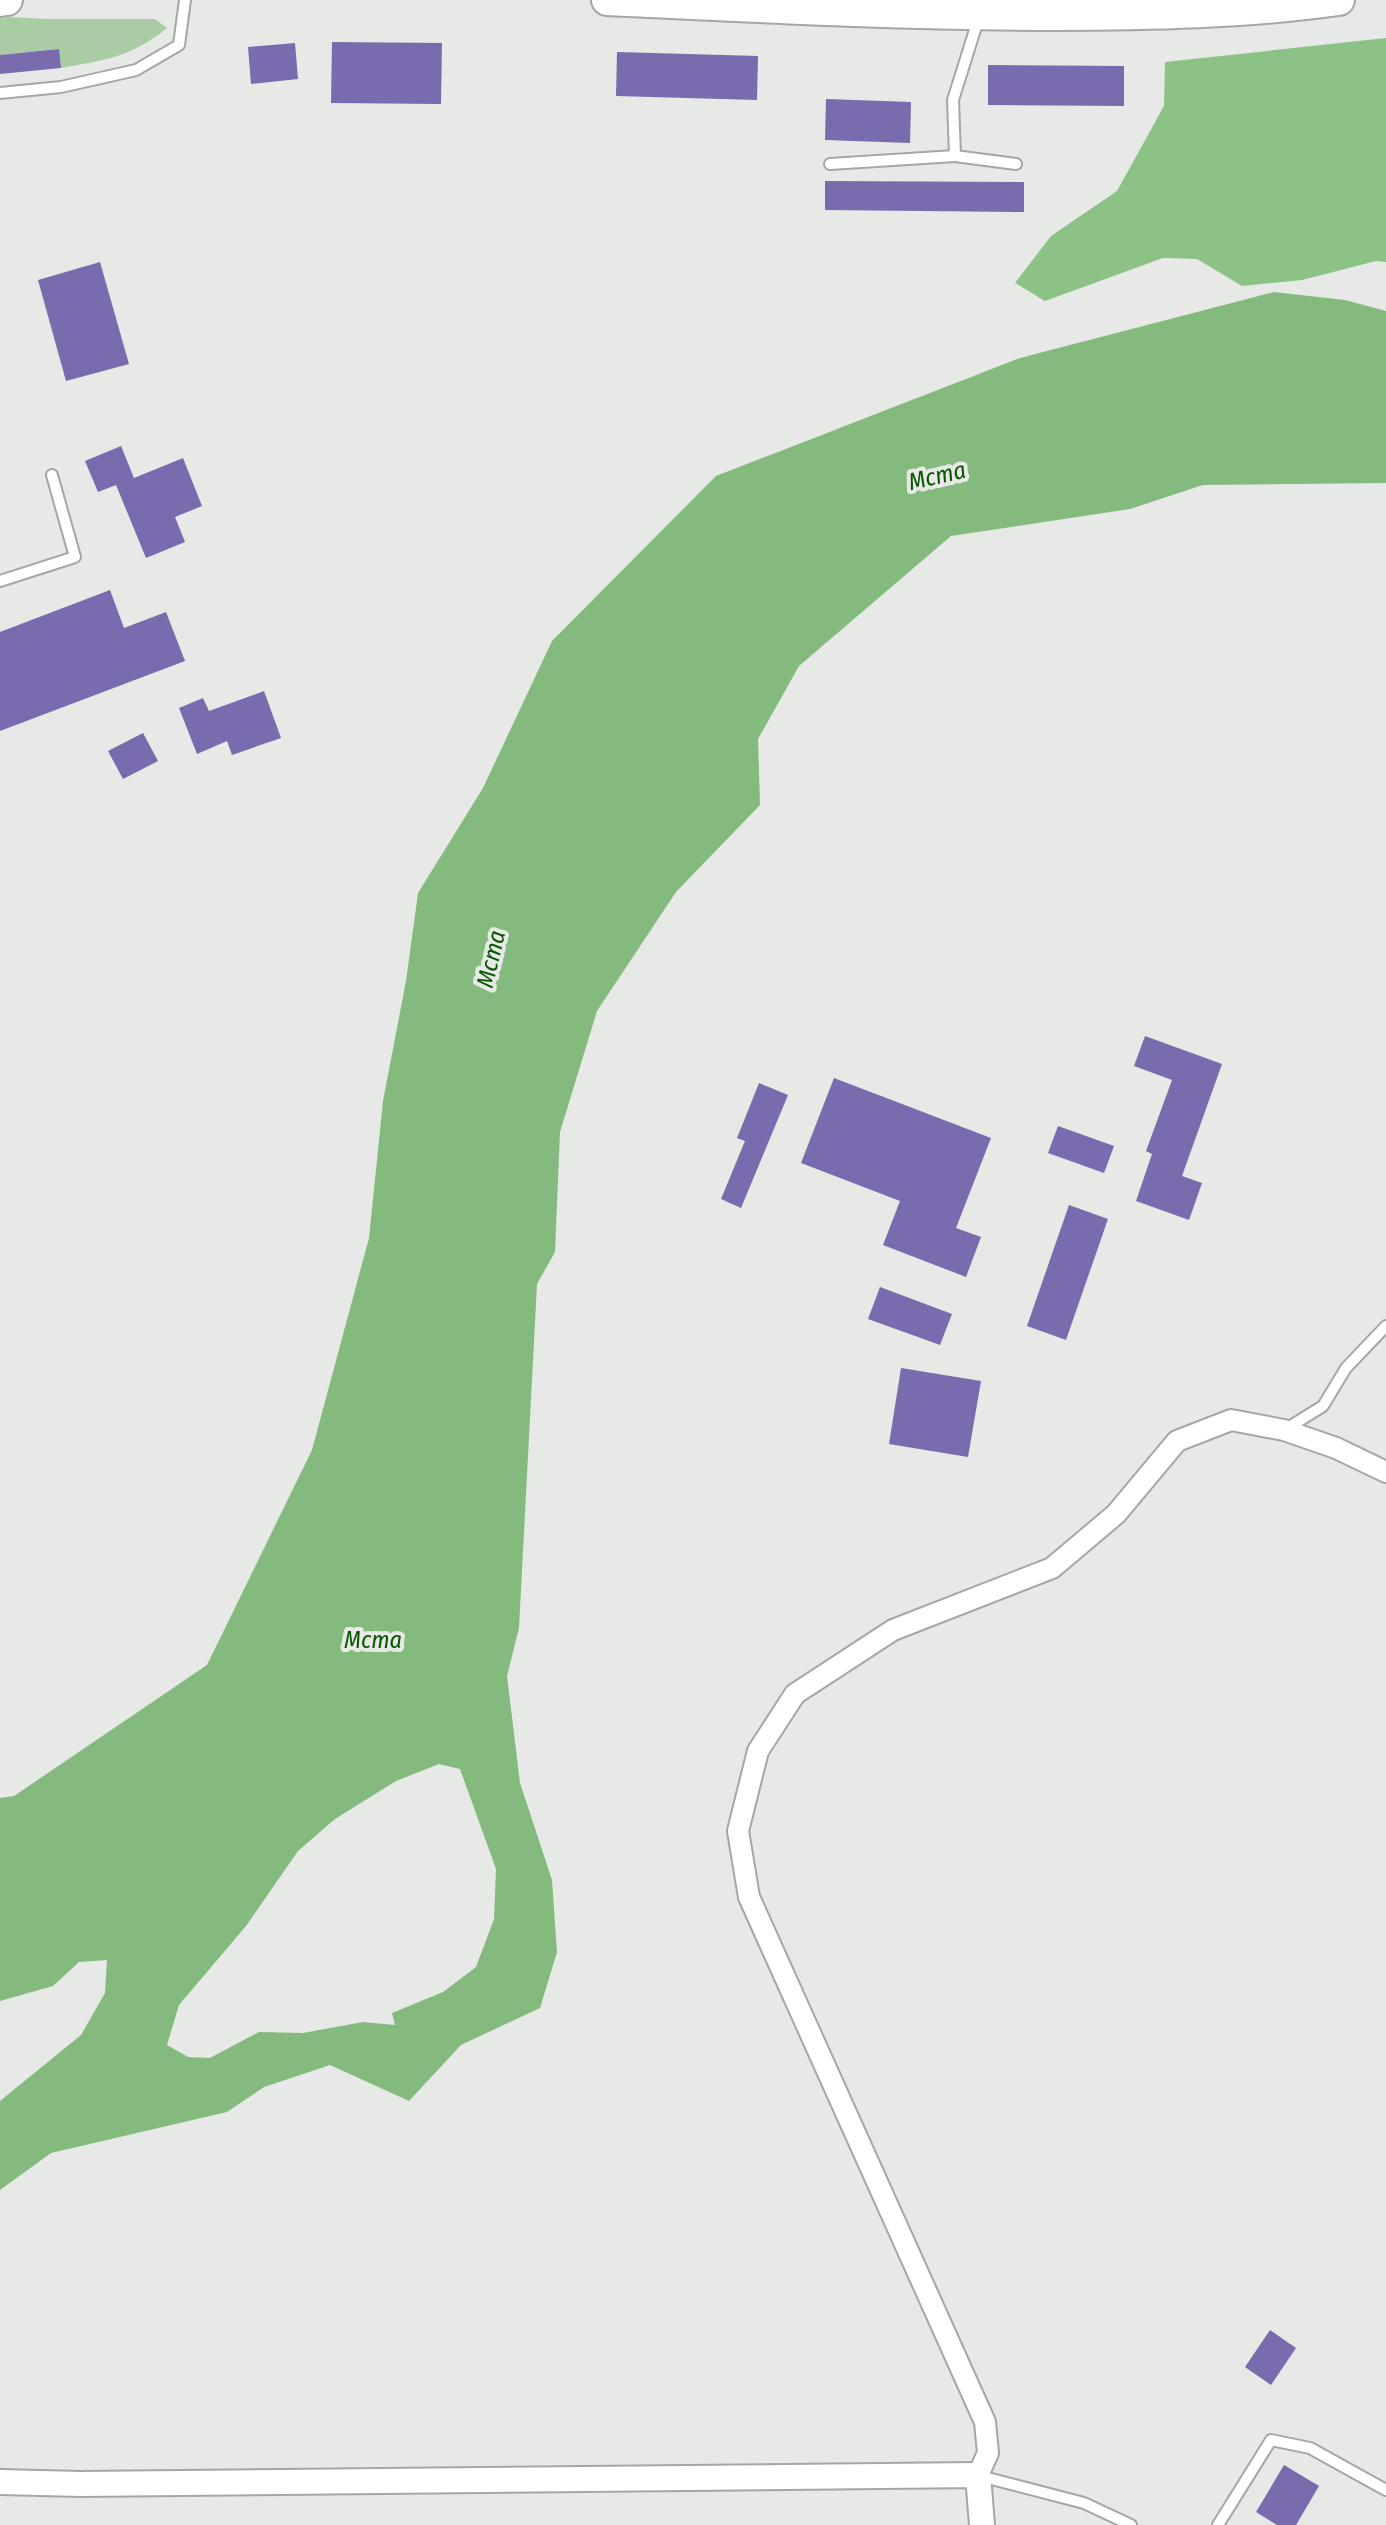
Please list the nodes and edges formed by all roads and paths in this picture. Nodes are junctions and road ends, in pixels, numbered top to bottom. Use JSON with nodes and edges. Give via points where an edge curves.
{"nodes":[{"id":1,"x":7,"y":0,"type":"edge"},
{"id":2,"x":185,"y":0,"type":"edge"},
{"id":3,"x":607,"y":0,"type":"edge"},
{"id":4,"x":1339,"y":0,"type":"edge"},
{"id":5,"x":0,"y":1,"type":"edge"},
{"id":6,"x":1275,"y":4,"type":"edge"},
{"id":7,"x":1098,"y":7,"type":"edge"},
{"id":8,"x":1154,"y":7,"type":"edge"},
{"id":9,"x":980,"y":15,"type":"junction"},
{"id":10,"x":0,"y":93,"type":"edge"},
{"id":11,"x":955,"y":156,"type":"junction"},
{"id":12,"x":830,"y":164,"type":"dead end"},
{"id":13,"x":1016,"y":164,"type":"dead end"},
{"id":14,"x":52,"y":475,"type":"dead end"},
{"id":15,"x":0,"y":581,"type":"edge"},
{"id":16,"x":1386,"y":1326,"type":"edge"},
{"id":17,"x":1284,"y":1430,"type":"junction"},
{"id":18,"x":1386,"y":1472,"type":"edge"},
{"id":19,"x":978,"y":2475,"type":"junction"},
{"id":20,"x":0,"y":2482,"type":"edge"},
{"id":21,"x":1386,"y":2490,"type":"edge"},
{"id":22,"x":982,"y":2525,"type":"edge"},
{"id":23,"x":1131,"y":2525,"type":"edge"},
{"id":24,"x":1218,"y":2525,"type":"edge"}],
"edges":[{"from":1,"to":5,"type":"main road"},
{"from":2,"to":10,"type":"lane","via":[[179,45],[136,70],[61,87]]},
{"from":3,"to":9,"type":"main road"},
{"from":4,"to":6,"type":"main road"},
{"from":6,"to":8,"type":"main road"},
{"from":7,"to":8,"type":"main road"},
{"from":7,"to":9,"type":"main road"},
{"from":9,"to":11,"type":"lane","via":[[953,100]]},
{"from":11,"to":12,"type":"lane"},
{"from":11,"to":13,"type":"lane"},
{"from":14,"to":15,"type":"lane","via":[[75,557]]},
{"from":16,"to":17,"type":"lane","via":[[1346,1368],[1323,1406]]},
{"from":17,"to":18,"type":"street"},
{"from":17,"to":19,"type":"street","via":[[1231,1420],[1177,1441],[1116,1514],[1052,1568],[893,1630],[795,1694],[758,1751],[738,1831],[749,1897],[985,2422],[988,2453]]},
{"from":19,"to":20,"type":"street"},
{"from":19,"to":22,"type":"street"},
{"from":19,"to":23,"type":"lane","via":[[1084,2503]]},
{"from":21,"to":24,"type":"lane","via":[[1310,2448],[1271,2440]]}]}
